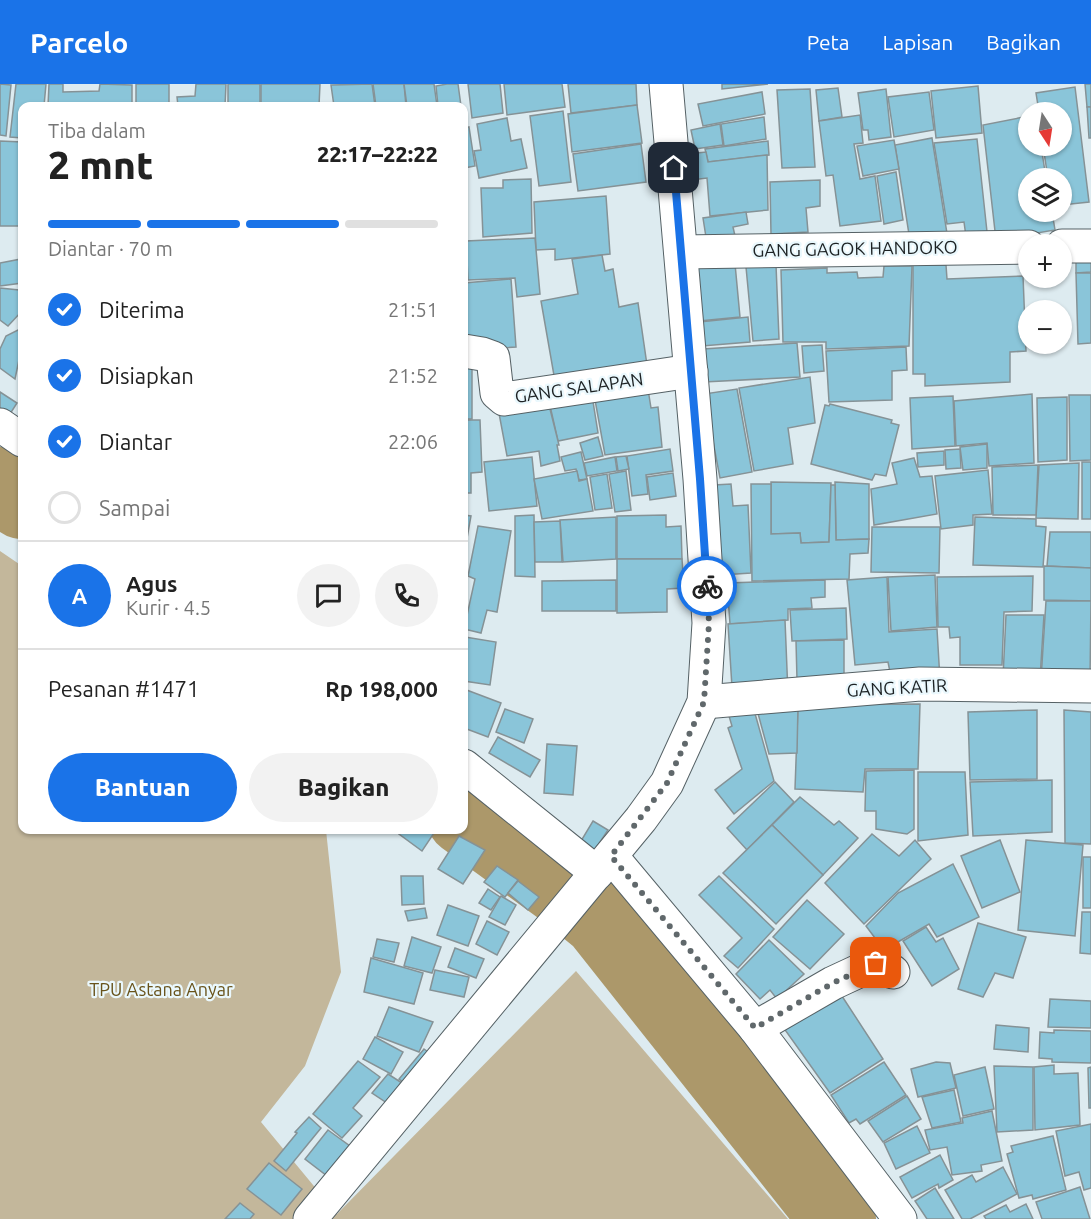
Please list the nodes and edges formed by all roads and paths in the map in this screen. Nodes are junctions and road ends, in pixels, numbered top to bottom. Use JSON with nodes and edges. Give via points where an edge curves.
{"nodes":[{"id":1,"x":666,"y":84,"type":"edge"},
{"id":2,"x":1072,"y":246,"type":"edge"},
{"id":3,"x":1091,"y":246,"type":"edge"},
{"id":4,"x":1018,"y":247,"type":"edge"},
{"id":5,"x":681,"y":252,"type":"junction"},
{"id":6,"x":468,"y":352,"type":"edge"},
{"id":7,"x":691,"y":371,"type":"junction"},
{"id":8,"x":0,"y":425,"type":"edge"},
{"id":9,"x":18,"y":437,"type":"edge"},
{"id":10,"x":1091,"y":686,"type":"edge"},
{"id":11,"x":704,"y":702,"type":"junction"},
{"id":12,"x":468,"y":769,"type":"edge"},
{"id":13,"x":597,"y":873,"type":"junction"},
{"id":14,"x":893,"y":972,"type":"dead end"},
{"id":15,"x":755,"y":1028,"type":"junction"},
{"id":16,"x":310,"y":1219,"type":"edge"},
{"id":17,"x":900,"y":1219,"type":"edge"}],
"edges":[{"from":1,"to":5,"type":"street"},
{"from":2,"to":3,"type":"street"},
{"from":4,"to":5,"type":"street","name":"GANG GAGOK HANDOKO"},
{"from":5,"to":7,"type":"street"},
{"from":6,"to":7,"type":"street","name":"GANG SALAPAN","via":[[493,358],[497,393],[504,399]]},
{"from":7,"to":11,"type":"street","via":[[709,623]]},
{"from":8,"to":9,"type":"street"},
{"from":10,"to":11,"type":"street","name":"GANG KATIR","via":[[921,684]]},
{"from":11,"to":13,"type":"street","via":[[667,783]]},
{"from":12,"to":13,"type":"street"},
{"from":13,"to":15,"type":"street"},
{"from":13,"to":16,"type":"street"},
{"from":14,"to":15,"type":"street","via":[[876,963]]},
{"from":15,"to":17,"type":"street"}]}
